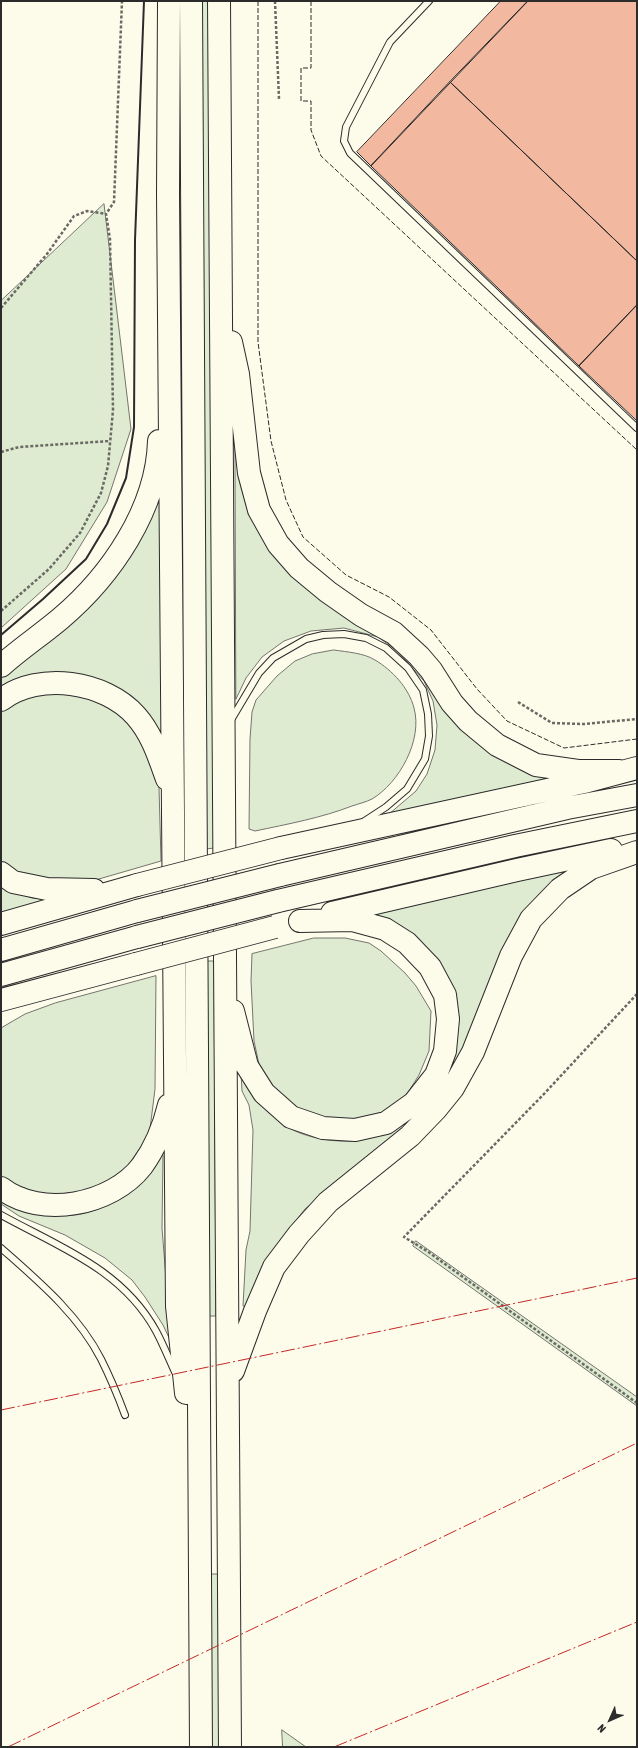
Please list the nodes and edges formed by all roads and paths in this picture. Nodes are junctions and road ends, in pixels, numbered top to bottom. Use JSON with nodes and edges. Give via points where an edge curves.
{"nodes":[{"id":1,"x":122,"y":1,"type":"edge"},
{"id":2,"x":169,"y":1,"type":"edge"},
{"id":3,"x":192,"y":1,"type":"edge"},
{"id":4,"x":219,"y":1,"type":"edge"},
{"id":5,"x":275,"y":1,"type":"edge"},
{"id":6,"x":429,"y":1,"type":"edge"},
{"id":7,"x":279,"y":99,"type":"dead end"},
{"id":8,"x":106,"y":214,"type":"junction"},
{"id":9,"x":221,"y":294,"type":"junction"},
{"id":10,"x":1,"y":308,"type":"edge"},
{"id":11,"x":170,"y":397,"type":"junction"},
{"id":12,"x":637,"y":428,"type":"edge"},
{"id":13,"x":110,"y":441,"type":"junction"},
{"id":14,"x":1,"y":452,"type":"edge"},
{"id":15,"x":1,"y":611,"type":"edge"},
{"id":16,"x":1,"y":666,"type":"edge"},
{"id":17,"x":1,"y":700,"type":"edge"},
{"id":18,"x":518,"y":702,"type":"dead end"},
{"id":19,"x":637,"y":719,"type":"edge"},
{"id":20,"x":223,"y":734,"type":"junction"},
{"id":21,"x":628,"y":770,"type":"edge"},
{"id":22,"x":172,"y":792,"type":"junction"},
{"id":23,"x":637,"y":795,"type":"edge"},
{"id":24,"x":637,"y":821,"type":"edge"},
{"id":25,"x":347,"y":832,"type":"junction"},
{"id":26,"x":637,"y":845,"type":"edge"},
{"id":27,"x":637,"y":852,"type":"edge"},
{"id":28,"x":1,"y":873,"type":"edge"},
{"id":29,"x":115,"y":890,"type":"junction"},
{"id":30,"x":300,"y":921,"type":"junction"},
{"id":31,"x":1,"y":924,"type":"edge"},
{"id":32,"x":1,"y":950,"type":"edge"},
{"id":33,"x":1,"y":975,"type":"edge"},
{"id":34,"x":224,"y":978,"type":"junction"},
{"id":35,"x":34,"y":990,"type":"junction"},
{"id":36,"x":637,"y":994,"type":"edge"},
{"id":37,"x":1,"y":1000,"type":"edge"},
{"id":38,"x":1,"y":1013,"type":"edge"},
{"id":39,"x":175,"y":1082,"type":"junction"},
{"id":40,"x":1,"y":1188,"type":"edge"},
{"id":41,"x":1,"y":1215,"type":"edge"},
{"id":42,"x":1,"y":1248,"type":"edge"},
{"id":43,"x":228,"y":1383,"type":"junction"},
{"id":44,"x":186,"y":1396,"type":"junction"},
{"id":45,"x":637,"y":1403,"type":"edge"},
{"id":46,"x":125,"y":1415,"type":"dead end"},
{"id":47,"x":199,"y":1460,"type":"junction"},
{"id":48,"x":201,"y":1747,"type":"edge"},
{"id":49,"x":230,"y":1747,"type":"edge"}],
"edges":[{"from":1,"to":8,"type":"path","via":[[114,202]]},
{"from":2,"to":11,"type":"highway"},
{"from":3,"to":47,"type":"highway"},
{"from":4,"to":9,"type":"highway"},
{"from":5,"to":7,"type":"path"},
{"from":6,"to":12,"type":"lane","via":[[390,42],[346,127],[344,141],[350,153]]},
{"from":8,"to":10,"type":"path","via":[[87,211],[74,216],[47,254]]},
{"from":8,"to":13,"type":"path","via":[[110,239],[113,410]]},
{"from":9,"to":20,"type":"highway"},
{"from":9,"to":21,"type":"highway","via":[[238,374],[249,473],[259,510],[278,544],[299,568],[328,592],[361,615],[394,633],[432,670],[452,703],[468,721],[497,745],[536,765],[578,771]]},
{"from":11,"to":16,"type":"highway","via":[[160,411],[159,451],[151,489],[132,533],[101,578],[61,618]]},
{"from":11,"to":22,"type":"highway"},
{"from":13,"to":14,"type":"path","via":[[19,446]]},
{"from":13,"to":15,"type":"path","via":[[108,466],[101,493],[80,533],[49,570]]},
{"from":17,"to":22,"type":"highway","via":[[8,694],[41,683],[79,684],[115,699],[136,716],[149,735]]},
{"from":18,"to":19,"type":"path","via":[[552,723],[584,724]]},
{"from":20,"to":25,"type":"lane","via":[[259,673],[273,658],[288,648],[306,639],[344,634],[366,638],[386,648],[408,668],[423,690],[429,736],[425,759],[407,789],[386,807]]},
{"from":20,"to":34,"type":"highway"},
{"from":21,"to":25,"type":"highway","via":[[584,782]]},
{"from":22,"to":39,"type":"highway"},
{"from":23,"to":32,"type":"highway","bridge":true,"via":[[567,808],[280,875],[137,911]]},
{"from":24,"to":33,"type":"highway","bridge":true,"via":[[278,901]]},
{"from":25,"to":29,"type":"highway","bridge":true},
{"from":26,"to":30,"type":"highway","via":[[516,870]]},
{"from":27,"to":43,"type":"highway","via":[[591,868],[560,889],[531,919],[511,956],[473,1052],[453,1088],[410,1136],[328,1202],[299,1234],[274,1268]]},
{"from":28,"to":29,"type":"highway","via":[[14,882],[48,889]]},
{"from":29,"to":31,"type":"highway"},
{"from":30,"to":34,"type":"highway","via":[[352,920],[385,929],[407,943],[430,967],[445,995],[448,1019],[445,1051],[436,1075],[414,1103],[386,1123],[355,1130],[323,1128],[291,1117],[264,1093],[248,1066]]},
{"from":30,"to":35,"type":"highway","bridge":true},
{"from":34,"to":43,"type":"highway"},
{"from":35,"to":37,"type":"highway"},
{"from":35,"to":38,"type":"highway"},
{"from":36,"to":45,"type":"path","via":[[543,1095],[404,1237]]},
{"from":39,"to":40,"type":"highway","via":[[164,1124],[154,1145],[137,1171],[107,1194],[71,1204],[46,1205],[25,1200]]},
{"from":39,"to":44,"type":"highway","via":[[177,1306]]},
{"from":41,"to":44,"type":"lane","via":[[97,1266],[131,1297],[155,1330]]},
{"from":42,"to":46,"type":"lane","via":[[40,1282],[80,1327],[100,1357]]},
{"from":43,"to":49,"type":"highway"},
{"from":44,"to":47,"type":"highway"},
{"from":47,"to":48,"type":"highway"}]}
